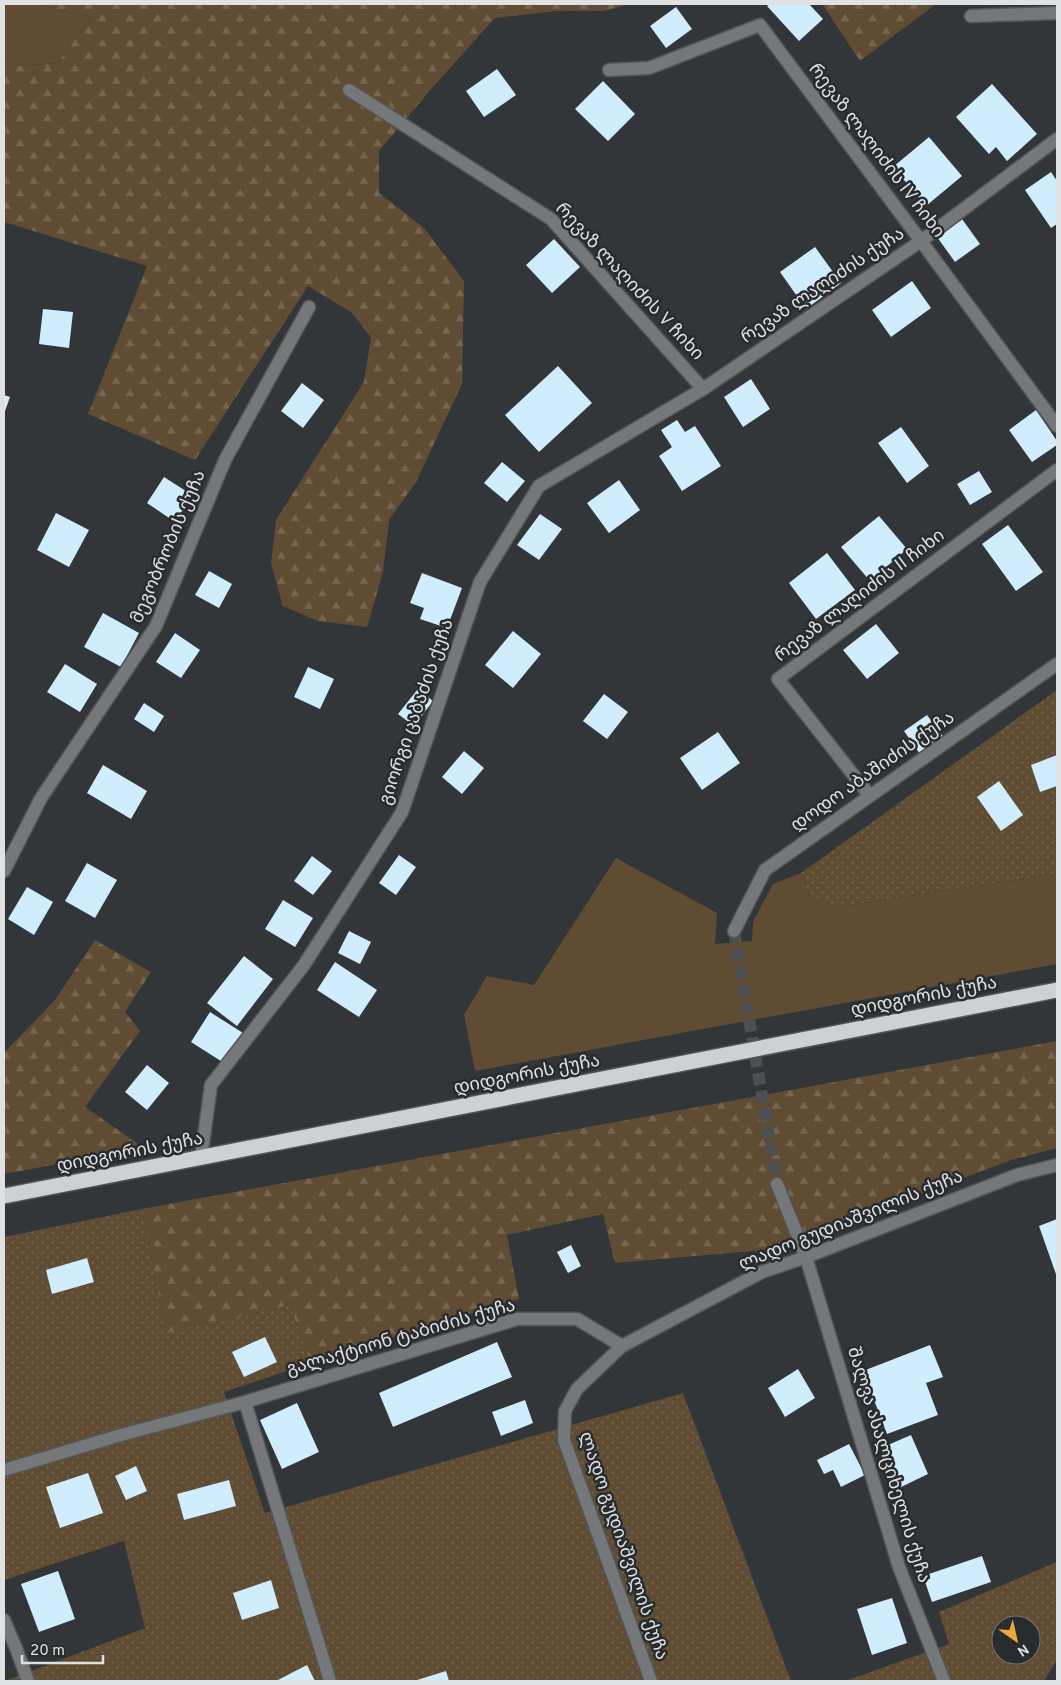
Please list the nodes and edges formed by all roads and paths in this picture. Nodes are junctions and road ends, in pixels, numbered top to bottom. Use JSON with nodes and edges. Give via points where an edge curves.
{"nodes":[{"id":1,"x":1057,"y":13,"type":"edge"},
{"id":2,"x":972,"y":16,"type":"dead end"},
{"id":3,"x":609,"y":70,"type":"dead end"},
{"id":4,"x":349,"y":90,"type":"dead end"},
{"id":5,"x":1057,"y":139,"type":"edge"},
{"id":6,"x":921,"y":240,"type":"junction"},
{"id":7,"x":309,"y":307,"type":"dead end"},
{"id":8,"x":703,"y":389,"type":"junction"},
{"id":9,"x":1057,"y":426,"type":"edge"},
{"id":10,"x":1057,"y":470,"type":"edge"},
{"id":11,"x":1057,"y":664,"type":"edge"},
{"id":12,"x":870,"y":796,"type":"junction"},
{"id":13,"x":4,"y":871,"type":"edge"},
{"id":14,"x":734,"y":931,"type":"tunnel mouth"},
{"id":15,"x":1057,"y":990,"type":"edge"},
{"id":16,"x":201,"y":1158,"type":"junction"},
{"id":17,"x":1057,"y":1165,"type":"edge"},
{"id":18,"x":777,"y":1184,"type":"tunnel mouth"},
{"id":19,"x":4,"y":1196,"type":"edge"},
{"id":20,"x":806,"y":1257,"type":"junction"},
{"id":21,"x":622,"y":1346,"type":"junction"},
{"id":22,"x":245,"y":1402,"type":"junction"},
{"id":23,"x":4,"y":1470,"type":"edge"},
{"id":24,"x":4,"y":1620,"type":"edge"},
{"id":25,"x":28,"y":1681,"type":"edge"},
{"id":26,"x":330,"y":1681,"type":"edge"},
{"id":27,"x":651,"y":1681,"type":"edge"},
{"id":28,"x":944,"y":1681,"type":"edge"}],
"edges":[{"from":1,"to":2,"type":"street"},
{"from":3,"to":6,"type":"street","name":"რევაზ ლაღიძის IV ჩიხი","via":[[649,68],[760,25]]},
{"from":4,"to":8,"type":"street","name":"რევაზ ლაღიძის V ჩიხი","via":[[552,219]]},
{"from":5,"to":6,"type":"street","name":"რევაზ ლაღიძის ქუჩა"},
{"from":6,"to":8,"type":"street","name":"რევაზ ლაღიძის ქუჩა"},
{"from":6,"to":9,"type":"street","name":"რევაზ ლაღიძის IV ჩიხი"},
{"from":7,"to":13,"type":"street","name":"მეგობრობის ქუჩა","via":[[225,460],[156,626],[41,798]]},
{"from":8,"to":16,"type":"street","name":"გიორგი ცაბაძის ქუჩა","via":[[539,486],[480,582],[402,812],[304,965],[211,1085]]},
{"from":10,"to":12,"type":"street","name":"რევაზ ლაღიძის II ჩიხი","via":[[778,679]]},
{"from":11,"to":12,"type":"street","name":"დოდო აბაშიძის ქუჩა"},
{"from":12,"to":14,"type":"street","name":"დოდო აბაშიძის ქუჩა","via":[[765,870]]},
{"from":15,"to":16,"type":"highway","name":"დიდგორის ქუჩა"},
{"from":16,"to":19,"type":"highway","name":"დიდგორის ქუჩა"},
{"from":17,"to":20,"type":"street","name":"ლადო გუდიაშვილის ქუჩა","via":[[1017,1174]]},
{"from":18,"to":20,"type":"street"},
{"from":20,"to":21,"type":"street","name":"ლადო გუდიაშვილის ქუჩა","via":[[762,1272]]},
{"from":20,"to":28,"type":"street","name":"შალვა ასალციხელის ქუჩა","via":[[899,1567]]},
{"from":21,"to":22,"type":"street","name":"გალაქტიონ ტაბიძის ქუჩა","via":[[576,1319],[517,1319]]},
{"from":21,"to":27,"type":"street","name":"ლადო გუდიაშვილის ქუჩა","via":[[577,1389],[565,1411],[564,1440]]},
{"from":22,"to":23,"type":"street","name":"გალაქტიონ ტაბიძის ქუჩა"},
{"from":22,"to":26,"type":"street"},
{"from":24,"to":25,"type":"street"}]}
